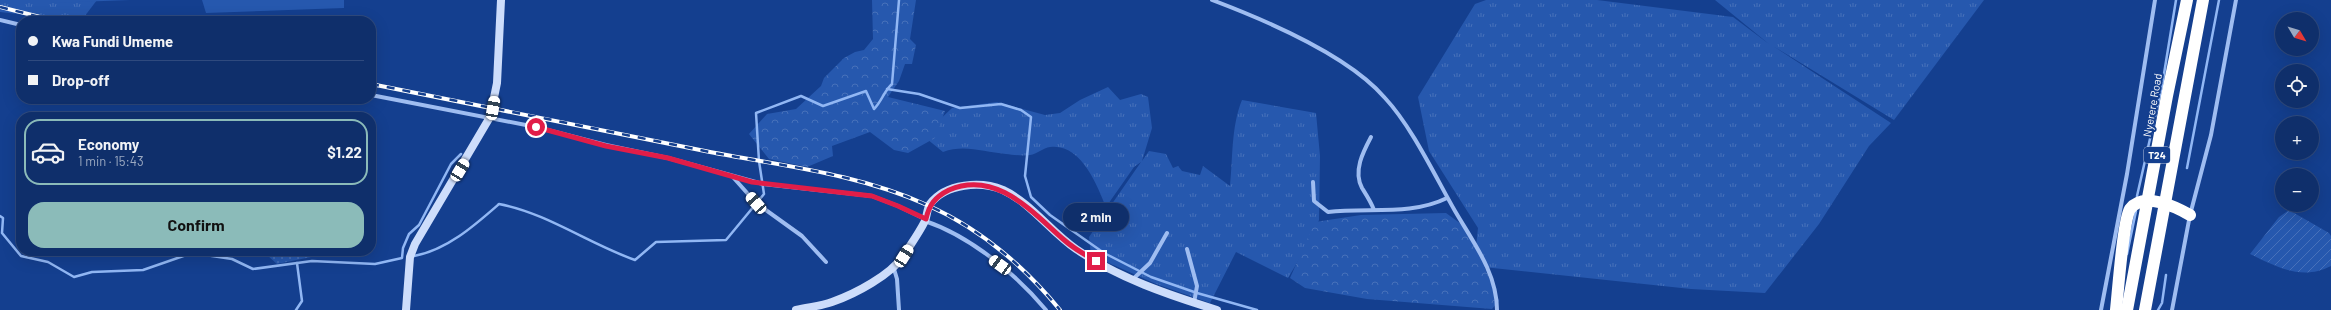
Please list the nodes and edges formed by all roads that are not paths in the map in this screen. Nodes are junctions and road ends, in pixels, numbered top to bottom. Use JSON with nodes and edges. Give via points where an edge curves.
{"nodes":[{"id":1,"x":501,"y":0,"type":"edge"},
{"id":2,"x":1212,"y":0,"type":"edge"},
{"id":3,"x":2155,"y":0,"type":"edge"},
{"id":4,"x":2187,"y":0,"type":"edge"},
{"id":5,"x":2203,"y":0,"type":"edge"},
{"id":6,"x":2236,"y":0,"type":"edge"},
{"id":7,"x":0,"y":20,"type":"edge"},
{"id":8,"x":16,"y":24,"type":"edge"},
{"id":9,"x":376,"y":96,"type":"edge"},
{"id":10,"x":490,"y":117,"type":"junction"},
{"id":11,"x":1371,"y":137,"type":"dead end"},
{"id":12,"x":732,"y":176,"type":"junction"},
{"id":13,"x":1314,"y":182,"type":"dead end"},
{"id":14,"x":1448,"y":198,"type":"junction"},
{"id":15,"x":2148,"y":201,"type":"junction"},
{"id":16,"x":2166,"y":204,"type":"junction"},
{"id":17,"x":1374,"y":210,"type":"junction"},
{"id":18,"x":2190,"y":214,"type":"junction"},
{"id":19,"x":925,"y":220,"type":"junction"},
{"id":20,"x":1167,"y":233,"type":"dead end"},
{"id":21,"x":1187,"y":249,"type":"dead end"},
{"id":22,"x":826,"y":262,"type":"dead end"},
{"id":23,"x":894,"y":269,"type":"junction"},
{"id":24,"x":1133,"y":279,"type":"junction"},
{"id":25,"x":1194,"y":303,"type":"junction"},
{"id":26,"x":406,"y":310,"type":"edge"},
{"id":27,"x":796,"y":310,"type":"edge"},
{"id":28,"x":898,"y":310,"type":"edge"},
{"id":29,"x":1046,"y":310,"type":"edge"},
{"id":30,"x":1217,"y":310,"type":"edge"},
{"id":31,"x":1497,"y":310,"type":"edge"},
{"id":32,"x":2101,"y":310,"type":"edge"},
{"id":33,"x":2116,"y":310,"type":"edge"},
{"id":34,"x":2127,"y":310,"type":"edge"},
{"id":35,"x":2145,"y":310,"type":"edge"},
{"id":36,"x":2172,"y":310,"type":"edge"}],
"edges":[{"from":1,"to":10,"type":"street","via":[[497,83]]},
{"from":2,"to":14,"type":"street","via":[[1284,30],[1330,56],[1378,90],[1387,99],[1417,144]]},
{"from":3,"to":32,"type":"street","via":[[2127,174]]},
{"from":4,"to":15,"type":"highway","name":"Nyerere Road","number":"T24"},
{"from":5,"to":16,"type":"highway","number":"T24"},
{"from":6,"to":18,"type":"street","via":[[2211,135]]},
{"from":7,"to":8,"type":"street"},
{"from":9,"to":10,"type":"street"},
{"from":10,"to":12,"type":"street","via":[[606,146],[668,158]]},
{"from":10,"to":26,"type":"street","via":[[415,244],[410,257]]},
{"from":11,"to":17,"type":"street","via":[[1360,158],[1359,174],[1362,187]]},
{"from":12,"to":19,"type":"street","via":[[768,186],[872,196]]},
{"from":12,"to":22,"type":"street","via":[[756,203],[802,236]]},
{"from":13,"to":17,"type":"street","via":[[1314,201],[1328,212]]},
{"from":14,"to":17,"type":"street","via":[[1420,207]]},
{"from":14,"to":31,"type":"street","via":[[1492,279]]},
{"from":15,"to":16,"type":"highway"},
{"from":15,"to":33,"type":"highway","via":[[2142,201],[2130,209]]},
{"from":15,"to":34,"type":"highway","name":"Nyerere Road","number":"T24"},
{"from":16,"to":18,"type":"highway"},
{"from":16,"to":35,"type":"highway","number":"T24"},
{"from":18,"to":36,"type":"street"},
{"from":19,"to":23,"type":"street"},
{"from":19,"to":24,"type":"street","via":[[931,203],[956,187],[981,184],[1003,190],[1024,204],[1077,250]]},
{"from":19,"to":29,"type":"street","via":[[952,233],[1012,273]]},
{"from":20,"to":24,"type":"street","via":[[1150,263]]},
{"from":21,"to":25,"type":"street","via":[[1197,286]]},
{"from":23,"to":27,"type":"street","via":[[832,302]]},
{"from":23,"to":28,"type":"street","via":[[897,279]]},
{"from":24,"to":25,"type":"street"},
{"from":25,"to":30,"type":"street"}]}
